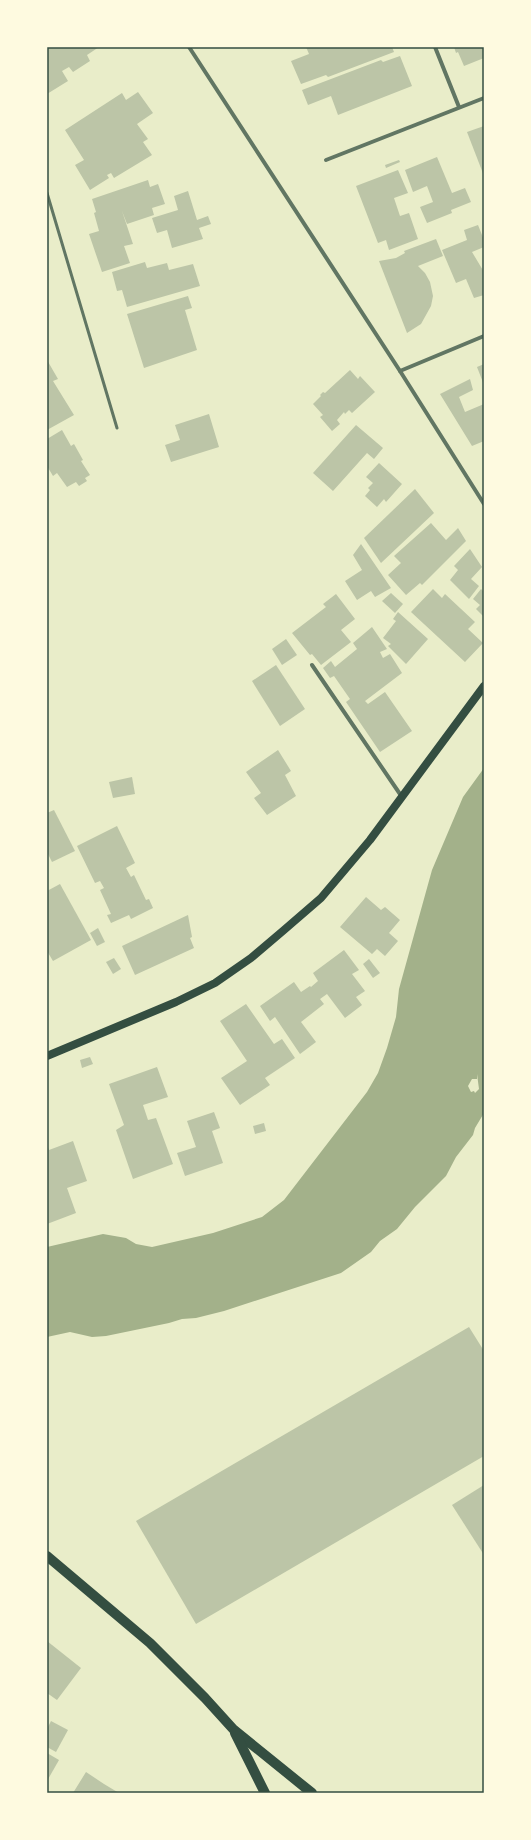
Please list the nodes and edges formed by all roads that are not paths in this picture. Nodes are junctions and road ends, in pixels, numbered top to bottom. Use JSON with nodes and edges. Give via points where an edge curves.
{"nodes":[{"id":1,"x":189,"y":47,"type":"edge"},
{"id":2,"x":436,"y":47,"type":"edge"},
{"id":3,"x":484,"y":98,"type":"edge"},
{"id":4,"x":459,"y":107,"type":"junction"},
{"id":5,"x":326,"y":160,"type":"dead end"},
{"id":6,"x":47,"y":193,"type":"edge"},
{"id":7,"x":484,"y":336,"type":"edge"},
{"id":8,"x":400,"y":371,"type":"junction"},
{"id":9,"x":117,"y":428,"type":"dead end"},
{"id":10,"x":484,"y":504,"type":"edge"},
{"id":11,"x":312,"y":665,"type":"dead end"},
{"id":12,"x":484,"y":686,"type":"edge"},
{"id":13,"x":402,"y":797,"type":"junction"},
{"id":14,"x":47,"y":1056,"type":"edge"},
{"id":15,"x":47,"y":1556,"type":"edge"},
{"id":16,"x":234,"y":1730,"type":"junction"},
{"id":17,"x":265,"y":1793,"type":"edge"},
{"id":18,"x":312,"y":1793,"type":"edge"}],
"edges":[{"from":1,"to":8,"type":"street"},
{"from":2,"to":4,"type":"street"},
{"from":3,"to":4,"type":"street"},
{"from":4,"to":5,"type":"street"},
{"from":6,"to":9,"type":"lane"},
{"from":7,"to":8,"type":"street"},
{"from":8,"to":10,"type":"street"},
{"from":11,"to":13,"type":"street"},
{"from":12,"to":13,"type":"main road"},
{"from":13,"to":14,"type":"main road","via":[[370,840],[320,898],[251,958],[215,983],[176,1002]]},
{"from":15,"to":16,"type":"main road","via":[[150,1643]]},
{"from":16,"to":17,"type":"main road"},
{"from":16,"to":18,"type":"main road"}]}
